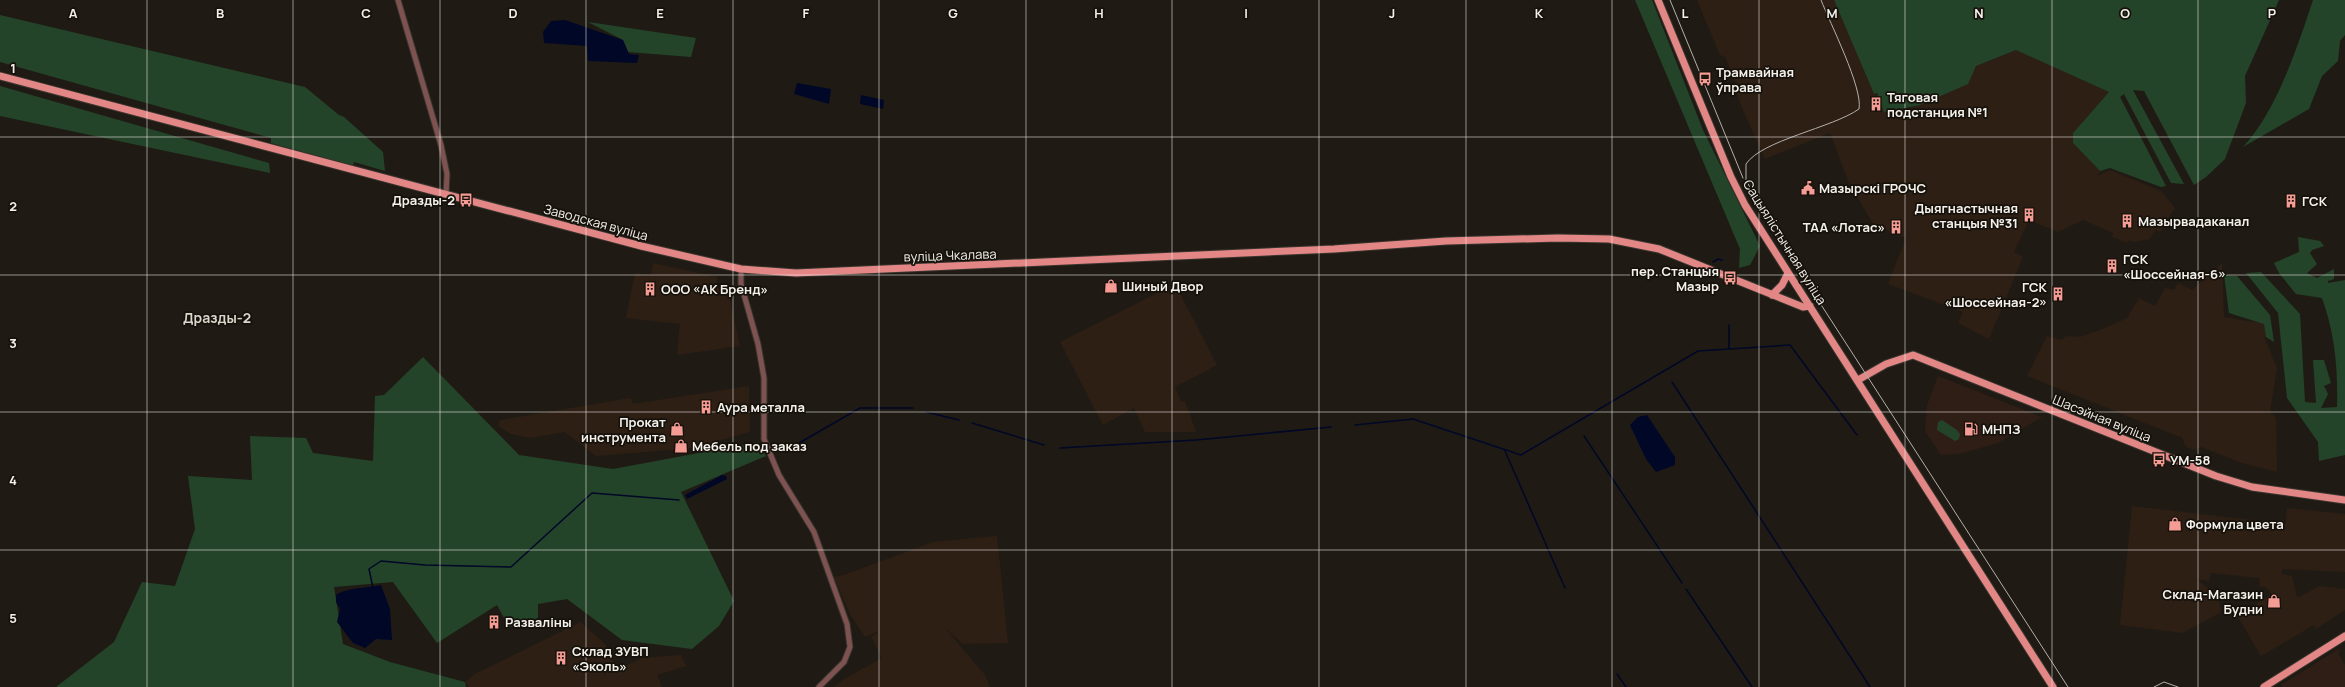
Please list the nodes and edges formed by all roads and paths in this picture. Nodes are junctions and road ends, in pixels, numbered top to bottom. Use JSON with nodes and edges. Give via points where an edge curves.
{"nodes":[{"id":1,"x":398,"y":0,"type":"edge"},
{"id":2,"x":1658,"y":0,"type":"edge"},
{"id":3,"x":0,"y":76,"type":"edge"},
{"id":4,"x":446,"y":194,"type":"junction"},
{"id":5,"x":741,"y":269,"type":"junction"},
{"id":6,"x":1788,"y":273,"type":"junction"},
{"id":7,"x":1772,"y":295,"type":"junction"},
{"id":8,"x":1810,"y":306,"type":"junction"},
{"id":9,"x":1858,"y":380,"type":"junction"},
{"id":10,"x":2345,"y":500,"type":"edge"},
{"id":11,"x":2345,"y":636,"type":"edge"},
{"id":12,"x":819,"y":687,"type":"edge"},
{"id":13,"x":2053,"y":687,"type":"edge"},
{"id":14,"x":2264,"y":687,"type":"edge"}],
"edges":[{"from":1,"to":4,"type":"street","via":[[441,145],[447,174]]},
{"from":2,"to":6,"type":"main road","name":"Сацыялістычная вуліца","via":[[1731,177],[1745,205]]},
{"from":3,"to":4,"type":"main road","name":"Заводская вуліца"},
{"from":4,"to":5,"type":"main road","name":"Заводская вуліца","via":[[641,246]]},
{"from":5,"to":7,"type":"main road","name":"вуліца Чкалава","via":[[796,273],[990,266],[1446,241],[1609,239],[1658,249]]},
{"from":5,"to":12,"type":"street","via":[[741,284],[758,344],[764,378],[764,439],[771,459],[814,532],[846,624],[850,647],[844,662]]},
{"from":6,"to":7,"type":"main road","via":[[1782,285]]},
{"from":6,"to":8,"type":"main road","name":"Сацыялістычная вуліца"},
{"from":7,"to":8,"type":"main road","name":"вуліца Чкалава","via":[[1803,307]]},
{"from":8,"to":9,"type":"main road","name":"Сацыялістычная вуліца"},
{"from":9,"to":10,"type":"main road","name":"Шасэйная вуліца","via":[[1886,364],[1913,355],[2216,476],[2252,487]]},
{"from":9,"to":13,"type":"main road","name":"Сацыялістычная вуліца"},
{"from":11,"to":14,"type":"main road"}]}
